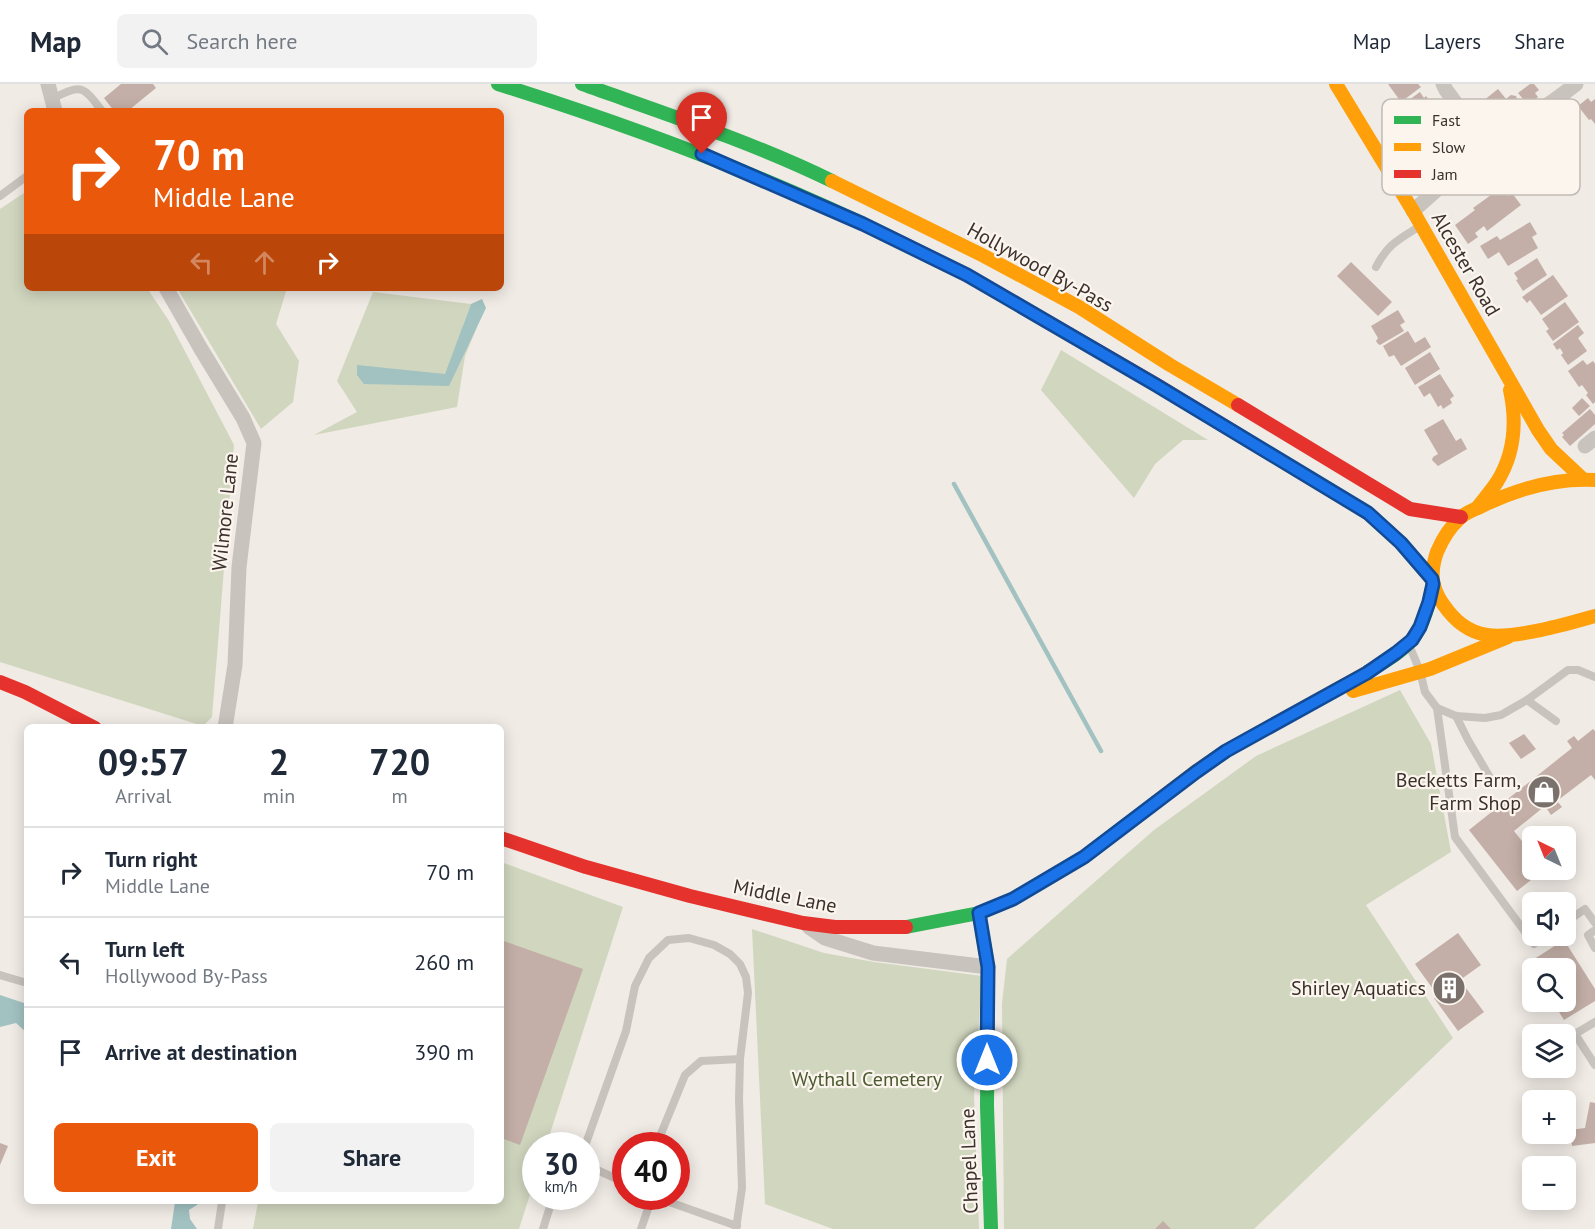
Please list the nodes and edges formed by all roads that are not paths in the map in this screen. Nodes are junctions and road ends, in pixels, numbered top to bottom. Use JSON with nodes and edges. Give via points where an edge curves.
{"nodes":[{"id":1,"x":498,"y":84,"type":"edge"},
{"id":2,"x":582,"y":84,"type":"edge"},
{"id":3,"x":1336,"y":84,"type":"edge"},
{"id":4,"x":1443,"y":84,"type":"edge"},
{"id":5,"x":1576,"y":84,"type":"edge"},
{"id":6,"x":51,"y":98,"type":"edge"},
{"id":7,"x":1453,"y":99,"type":"edge"},
{"id":8,"x":1555,"y":99,"type":"edge"},
{"id":9,"x":100,"y":108,"type":"edge"},
{"id":10,"x":1382,"y":160,"type":"edge"},
{"id":11,"x":24,"y":178,"type":"edge"},
{"id":12,"x":1403,"y":195,"type":"edge"},
{"id":13,"x":1431,"y":195,"type":"edge"},
{"id":14,"x":0,"y":196,"type":"edge"},
{"id":15,"x":1413,"y":211,"type":"junction"},
{"id":16,"x":1421,"y":225,"type":"junction"},
{"id":17,"x":1376,"y":267,"type":"dead end"},
{"id":18,"x":168,"y":291,"type":"edge"},
{"id":19,"x":1505,"y":371,"type":"junction"},
{"id":20,"x":1589,"y":480,"type":"edge"},
{"id":21,"x":1476,"y":509,"type":"junction"},
{"id":22,"x":1461,"y":517,"type":"junction"},
{"id":23,"x":1433,"y":582,"type":"junction"},
{"id":24,"x":1595,"y":616,"type":"edge"},
{"id":25,"x":1577,"y":621,"type":"junction"},
{"id":26,"x":1595,"y":630,"type":"edge"},
{"id":27,"x":1518,"y":633,"type":"junction"},
{"id":28,"x":1408,"y":643,"type":"junction"},
{"id":29,"x":1419,"y":671,"type":"junction"},
{"id":30,"x":1595,"y":677,"type":"edge"},
{"id":31,"x":0,"y":682,"type":"edge"},
{"id":32,"x":1527,"y":700,"type":"junction"},
{"id":33,"x":1437,"y":708,"type":"junction"},
{"id":34,"x":1298,"y":711,"type":"junction"},
{"id":35,"x":1456,"y":717,"type":"junction"},
{"id":36,"x":1556,"y":721,"type":"dead end"},
{"id":37,"x":87,"y":724,"type":"edge"},
{"id":38,"x":226,"y":724,"type":"edge"},
{"id":39,"x":1492,"y":781,"type":"dead end"},
{"id":40,"x":504,"y":839,"type":"edge"},
{"id":41,"x":979,"y":913,"type":"junction"},
{"id":42,"x":1576,"y":915,"type":"edge"},
{"id":43,"x":803,"y":923,"type":"junction"},
{"id":44,"x":1595,"y":923,"type":"edge"},
{"id":45,"x":1522,"y":928,"type":"edge"},
{"id":46,"x":1595,"y":930,"type":"edge"},
{"id":47,"x":1595,"y":948,"type":"edge"},
{"id":48,"x":988,"y":967,"type":"junction"},
{"id":49,"x":0,"y":975,"type":"edge"},
{"id":50,"x":24,"y":982,"type":"edge"},
{"id":51,"x":1595,"y":1022,"type":"edge"},
{"id":52,"x":740,"y":1059,"type":"junction"},
{"id":53,"x":1595,"y":1065,"type":"edge"},
{"id":54,"x":590,"y":1132,"type":"edge"},
{"id":55,"x":662,"y":1132,"type":"edge"},
{"id":56,"x":222,"y":1204,"type":"edge"},
{"id":57,"x":549,"y":1210,"type":"edge"},
{"id":58,"x":648,"y":1210,"type":"edge"},
{"id":59,"x":689,"y":1210,"type":"edge"},
{"id":60,"x":737,"y":1227,"type":"edge"},
{"id":61,"x":218,"y":1229,"type":"edge"},
{"id":62,"x":543,"y":1229,"type":"edge"},
{"id":63,"x":641,"y":1229,"type":"edge"},
{"id":64,"x":991,"y":1229,"type":"edge"}],
"edges":[{"from":1,"to":23,"type":"main road","via":[[694,151],[863,224],[967,275],[1368,513],[1401,543]]},
{"from":2,"to":22,"type":"main road","name":"Hollywood By-Pass","via":[[695,123],[805,168],[984,256],[1079,308],[1410,509]]},
{"from":3,"to":10,"type":"main road","name":"Alcester Road"},
{"from":4,"to":7,"type":"street"},
{"from":5,"to":8,"type":"street"},
{"from":6,"to":9,"type":"lane","via":[[79,88]]},
{"from":11,"to":14,"type":"lane"},
{"from":12,"to":15,"type":"main road","name":"Alcester Road"},
{"from":13,"to":15,"type":"street"},
{"from":15,"to":16,"type":"main road","name":"Alcester Road"},
{"from":16,"to":17,"type":"lane","via":[[1384,251]]},
{"from":16,"to":19,"type":"main road","name":"Alcester Road"},
{"from":18,"to":38,"type":"street","name":"Wilmore Lane","via":[[254,443],[239,567],[236,665]]},
{"from":19,"to":20,"type":"main road","name":"Alcester Road","via":[[1551,449]]},
{"from":19,"to":21,"type":"main road","name":"Alcester Road","via":[[1515,422],[1513,444],[1500,477]]},
{"from":20,"to":21,"type":"main road","via":[[1543,485],[1492,500]]},
{"from":21,"to":22,"type":"main road"},
{"from":22,"to":23,"type":"main road","name":"Middle Lane","via":[[1438,552]]},
{"from":23,"to":27,"type":"main road","via":[[1453,618],[1464,627],[1484,635]]},
{"from":23,"to":28,"type":"main road","name":"Middle Lane","via":[[1420,627]]},
{"from":24,"to":25,"type":"main road"},
{"from":25,"to":26,"type":"main road"},
{"from":25,"to":27,"type":"main road"},
{"from":27,"to":29,"type":"main road","name":"Middle Lane"},
{"from":28,"to":29,"type":"lane"},
{"from":28,"to":34,"type":"main road","name":"Middle Lane","via":[[1367,673]]},
{"from":29,"to":33,"type":"lane","via":[[1425,692]]},
{"from":29,"to":34,"type":"main road","name":"Middle Lane"},
{"from":30,"to":32,"type":"lane","via":[[1568,670]]},
{"from":31,"to":37,"type":"main road"},
{"from":32,"to":35,"type":"lane","via":[[1501,715]]},
{"from":32,"to":36,"type":"lane"},
{"from":33,"to":35,"type":"lane"},
{"from":33,"to":45,"type":"lane","via":[[1455,837]]},
{"from":34,"to":41,"type":"main road","name":"Middle Lane","via":[[1226,751],[1084,857],[1013,899]]},
{"from":35,"to":39,"type":"lane"},
{"from":40,"to":43,"type":"main road","name":"Middle Lane","via":[[690,896]]},
{"from":41,"to":43,"type":"main road","name":"Middle Lane","via":[[905,927]]},
{"from":41,"to":48,"type":"main road","name":"Chapel Lane"},
{"from":42,"to":44,"type":"lane","via":[[1585,909]]},
{"from":43,"to":48,"type":"street","via":[[825,938],[873,953]]},
{"from":46,"to":47,"type":"lane","via":[[1588,935]]},
{"from":48,"to":64,"type":"main road","name":"Chapel Lane"},
{"from":49,"to":50,"type":"lane"},
{"from":51,"to":53,"type":"lane","via":[[1575,1034]]},
{"from":52,"to":54,"type":"lane","via":[[748,993],[740,963],[714,945],[689,938],[668,940],[649,958],[635,986],[626,1031]]},
{"from":52,"to":55,"type":"lane","via":[[701,1061],[685,1075]]},
{"from":52,"to":60,"type":"lane","via":[[742,1188]]},
{"from":56,"to":61,"type":"lane"},
{"from":57,"to":62,"type":"lane"},
{"from":58,"to":63,"type":"lane"},
{"from":59,"to":60,"type":"lane"}]}
